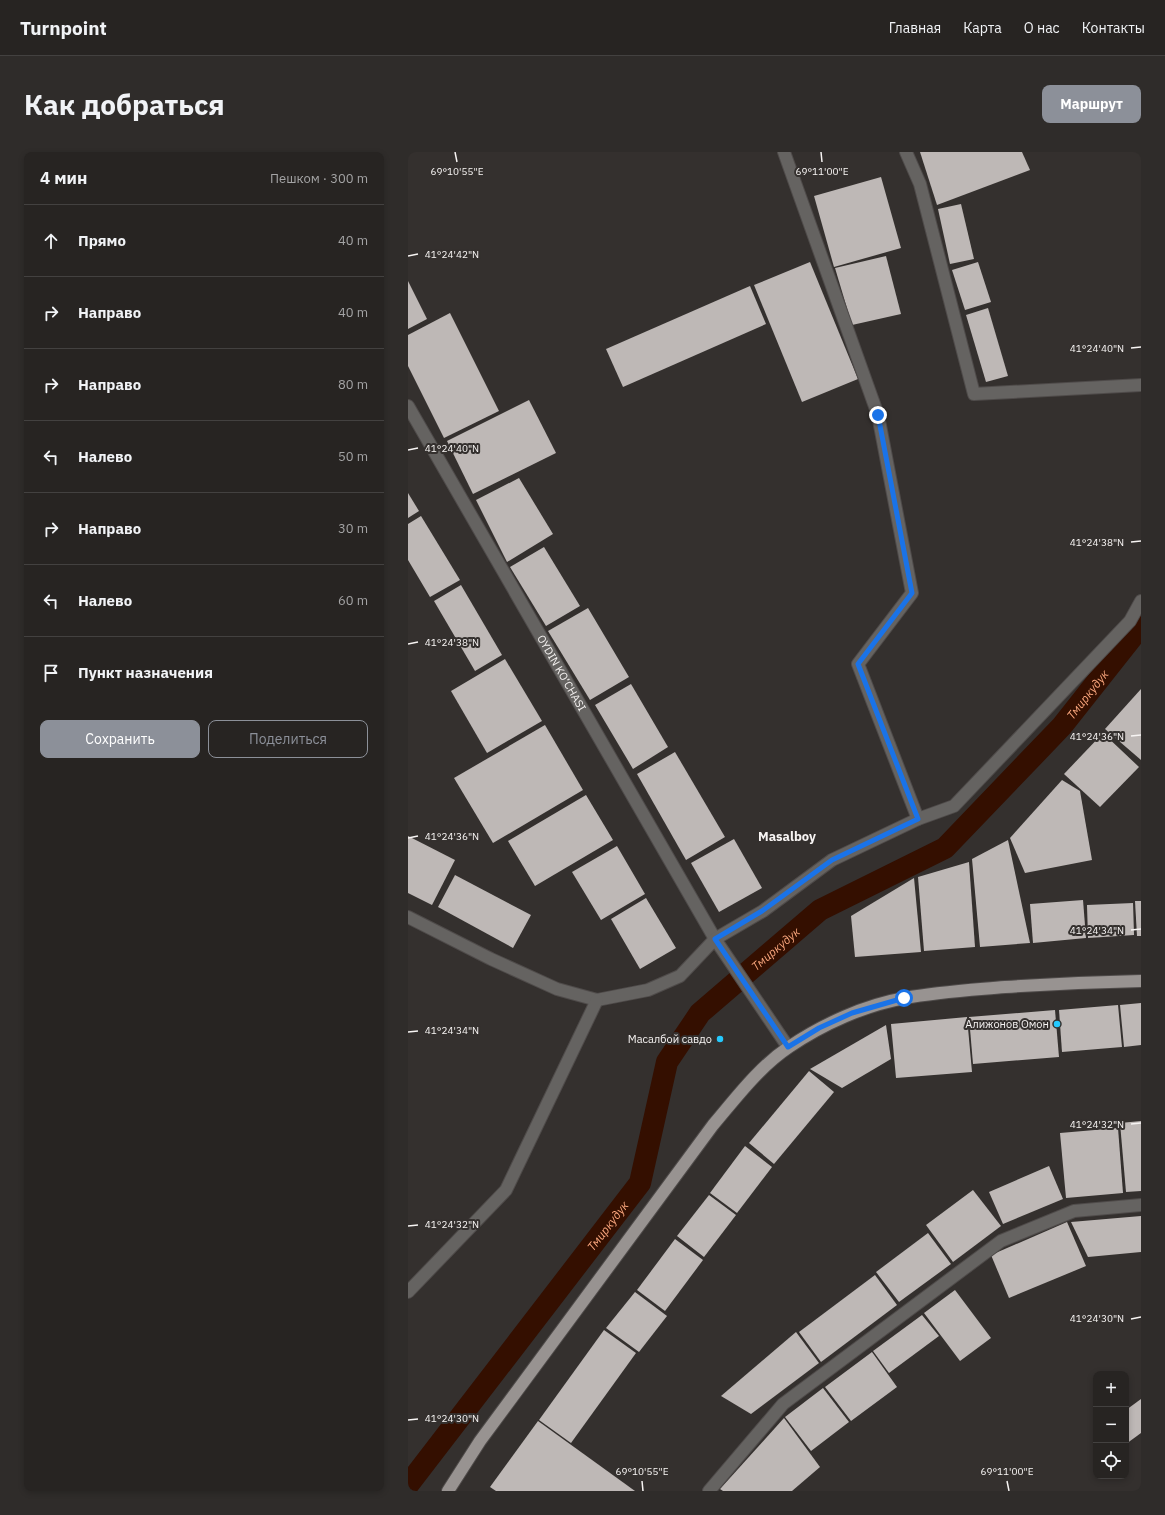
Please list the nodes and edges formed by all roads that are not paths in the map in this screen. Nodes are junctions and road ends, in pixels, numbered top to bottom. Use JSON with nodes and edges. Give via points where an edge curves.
{"nodes":[{"id":1,"x":784,"y":152,"type":"edge"},
{"id":2,"x":906,"y":152,"type":"edge"},
{"id":3,"x":1141,"y":384,"type":"edge"},
{"id":4,"x":408,"y":406,"type":"edge"},
{"id":5,"x":1141,"y":601,"type":"edge"},
{"id":6,"x":918,"y":819,"type":"junction"},
{"id":7,"x":408,"y":917,"type":"edge"},
{"id":8,"x":715,"y":939,"type":"junction"},
{"id":9,"x":1141,"y":981,"type":"edge"},
{"id":10,"x":598,"y":1000,"type":"junction"},
{"id":11,"x":788,"y":1047,"type":"junction"},
{"id":12,"x":1141,"y":1205,"type":"edge"},
{"id":13,"x":408,"y":1292,"type":"edge"},
{"id":14,"x":448,"y":1491,"type":"edge"},
{"id":15,"x":709,"y":1491,"type":"edge"}],
"edges":[{"from":1,"to":6,"type":"street","via":[[878,415],[912,593],[858,664]]},
{"from":2,"to":3,"type":"street","via":[[920,184],[974,394]]},
{"from":4,"to":8,"type":"street","name":"OYDIN KO‘CHASI"},
{"from":5,"to":6,"type":"street","via":[[1130,621],[954,806]]},
{"from":6,"to":8,"type":"street","via":[[832,860],[762,911]]},
{"from":7,"to":10,"type":"street","via":[[557,989]]},
{"from":8,"to":10,"type":"street","via":[[680,976],[648,990]]},
{"from":8,"to":11,"type":"street","name":"OYDIN KO‘CHASI"},
{"from":9,"to":11,"type":"main road","via":[[1058,983],[975,989],[904,998],[852,1013],[819,1028]]},
{"from":10,"to":13,"type":"street","via":[[506,1190]]},
{"from":11,"to":14,"type":"main road","via":[[766,1066],[713,1125],[480,1441]]},
{"from":12,"to":15,"type":"street","via":[[1074,1211],[1001,1241],[783,1404]]}]}
